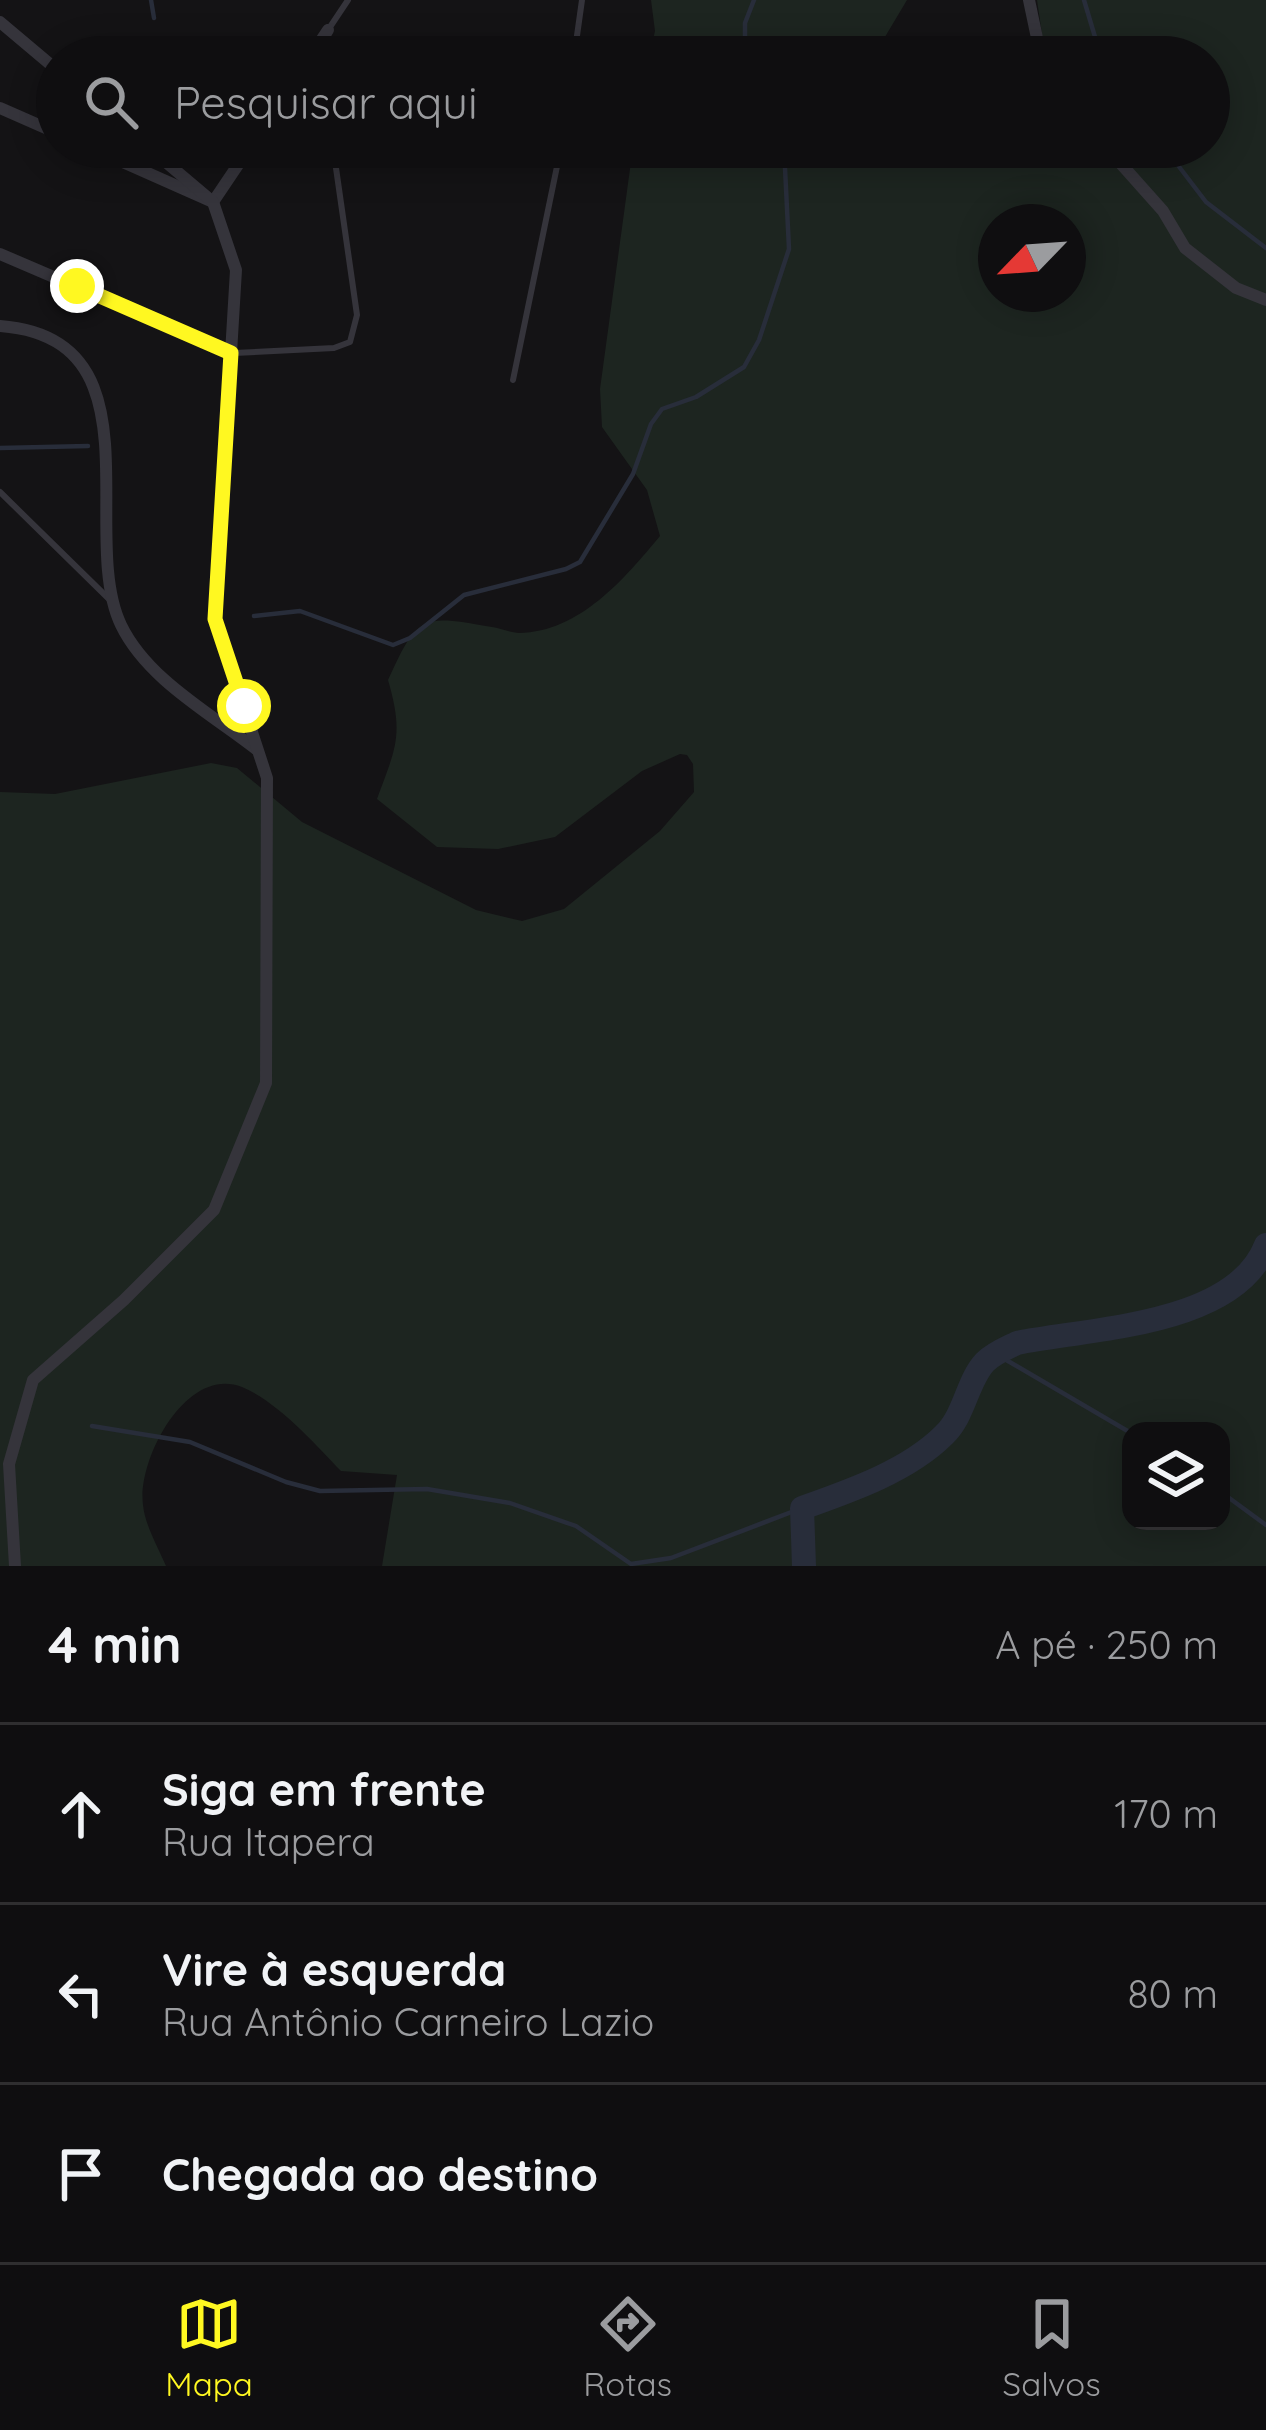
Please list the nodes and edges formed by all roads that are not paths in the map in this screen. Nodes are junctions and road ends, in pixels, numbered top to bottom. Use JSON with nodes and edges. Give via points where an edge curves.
{"nodes":[{"id":1,"x":348,"y":0,"type":"edge"},
{"id":2,"x":582,"y":0,"type":"edge"},
{"id":3,"x":1029,"y":0,"type":"edge"},
{"id":4,"x":0,"y":22,"type":"edge"},
{"id":5,"x":328,"y":30,"type":"junction"},
{"id":6,"x":324,"y":36,"type":"edge"},
{"id":7,"x":328,"y":36,"type":"edge"},
{"id":8,"x":577,"y":36,"type":"edge"},
{"id":9,"x":1037,"y":36,"type":"edge"},
{"id":10,"x":36,"y":52,"type":"edge"},
{"id":11,"x":0,"y":108,"type":"edge"},
{"id":12,"x":36,"y":124,"type":"edge"},
{"id":13,"x":136,"y":168,"type":"edge"},
{"id":14,"x":173,"y":168,"type":"edge"},
{"id":15,"x":236,"y":168,"type":"edge"},
{"id":16,"x":336,"y":168,"type":"edge"},
{"id":17,"x":558,"y":168,"type":"edge"},
{"id":18,"x":1124,"y":168,"type":"edge"},
{"id":19,"x":213,"y":202,"type":"junction"},
{"id":20,"x":0,"y":254,"type":"edge"},
{"id":21,"x":1266,"y":300,"type":"edge"},
{"id":22,"x":0,"y":326,"type":"edge"},
{"id":23,"x":231,"y":353,"type":"junction"},
{"id":24,"x":513,"y":380,"type":"dead end"},
{"id":25,"x":0,"y":492,"type":"edge"},
{"id":26,"x":112,"y":602,"type":"junction"},
{"id":27,"x":258,"y":750,"type":"junction"},
{"id":28,"x":15,"y":1566,"type":"edge"}],
"edges":[{"from":1,"to":5,"type":"lane"},
{"from":2,"to":8,"type":"lane"},
{"from":3,"to":9,"type":"street"},
{"from":4,"to":10,"type":"street"},
{"from":5,"to":6,"type":"street"},
{"from":5,"to":7,"type":"lane"},
{"from":11,"to":12,"type":"street"},
{"from":13,"to":19,"type":"street"},
{"from":14,"to":19,"type":"street"},
{"from":15,"to":19,"type":"street"},
{"from":16,"to":23,"type":"lane","via":[[357,316],[350,342]]},
{"from":17,"to":24,"type":"lane"},
{"from":18,"to":21,"type":"street","via":[[1185,248],[1236,288]]},
{"from":19,"to":23,"type":"street","via":[[236,269]]},
{"from":20,"to":23,"type":"street"},
{"from":22,"to":26,"type":"street","via":[[49,338],[91,382],[108,453]]},
{"from":23,"to":27,"type":"street","via":[[215,619]]},
{"from":25,"to":26,"type":"lane"},
{"from":26,"to":27,"type":"street","via":[[146,663]]},
{"from":27,"to":28,"type":"street","via":[[267,778],[266,1083],[214,1210],[33,1380],[10,1464]]}]}
